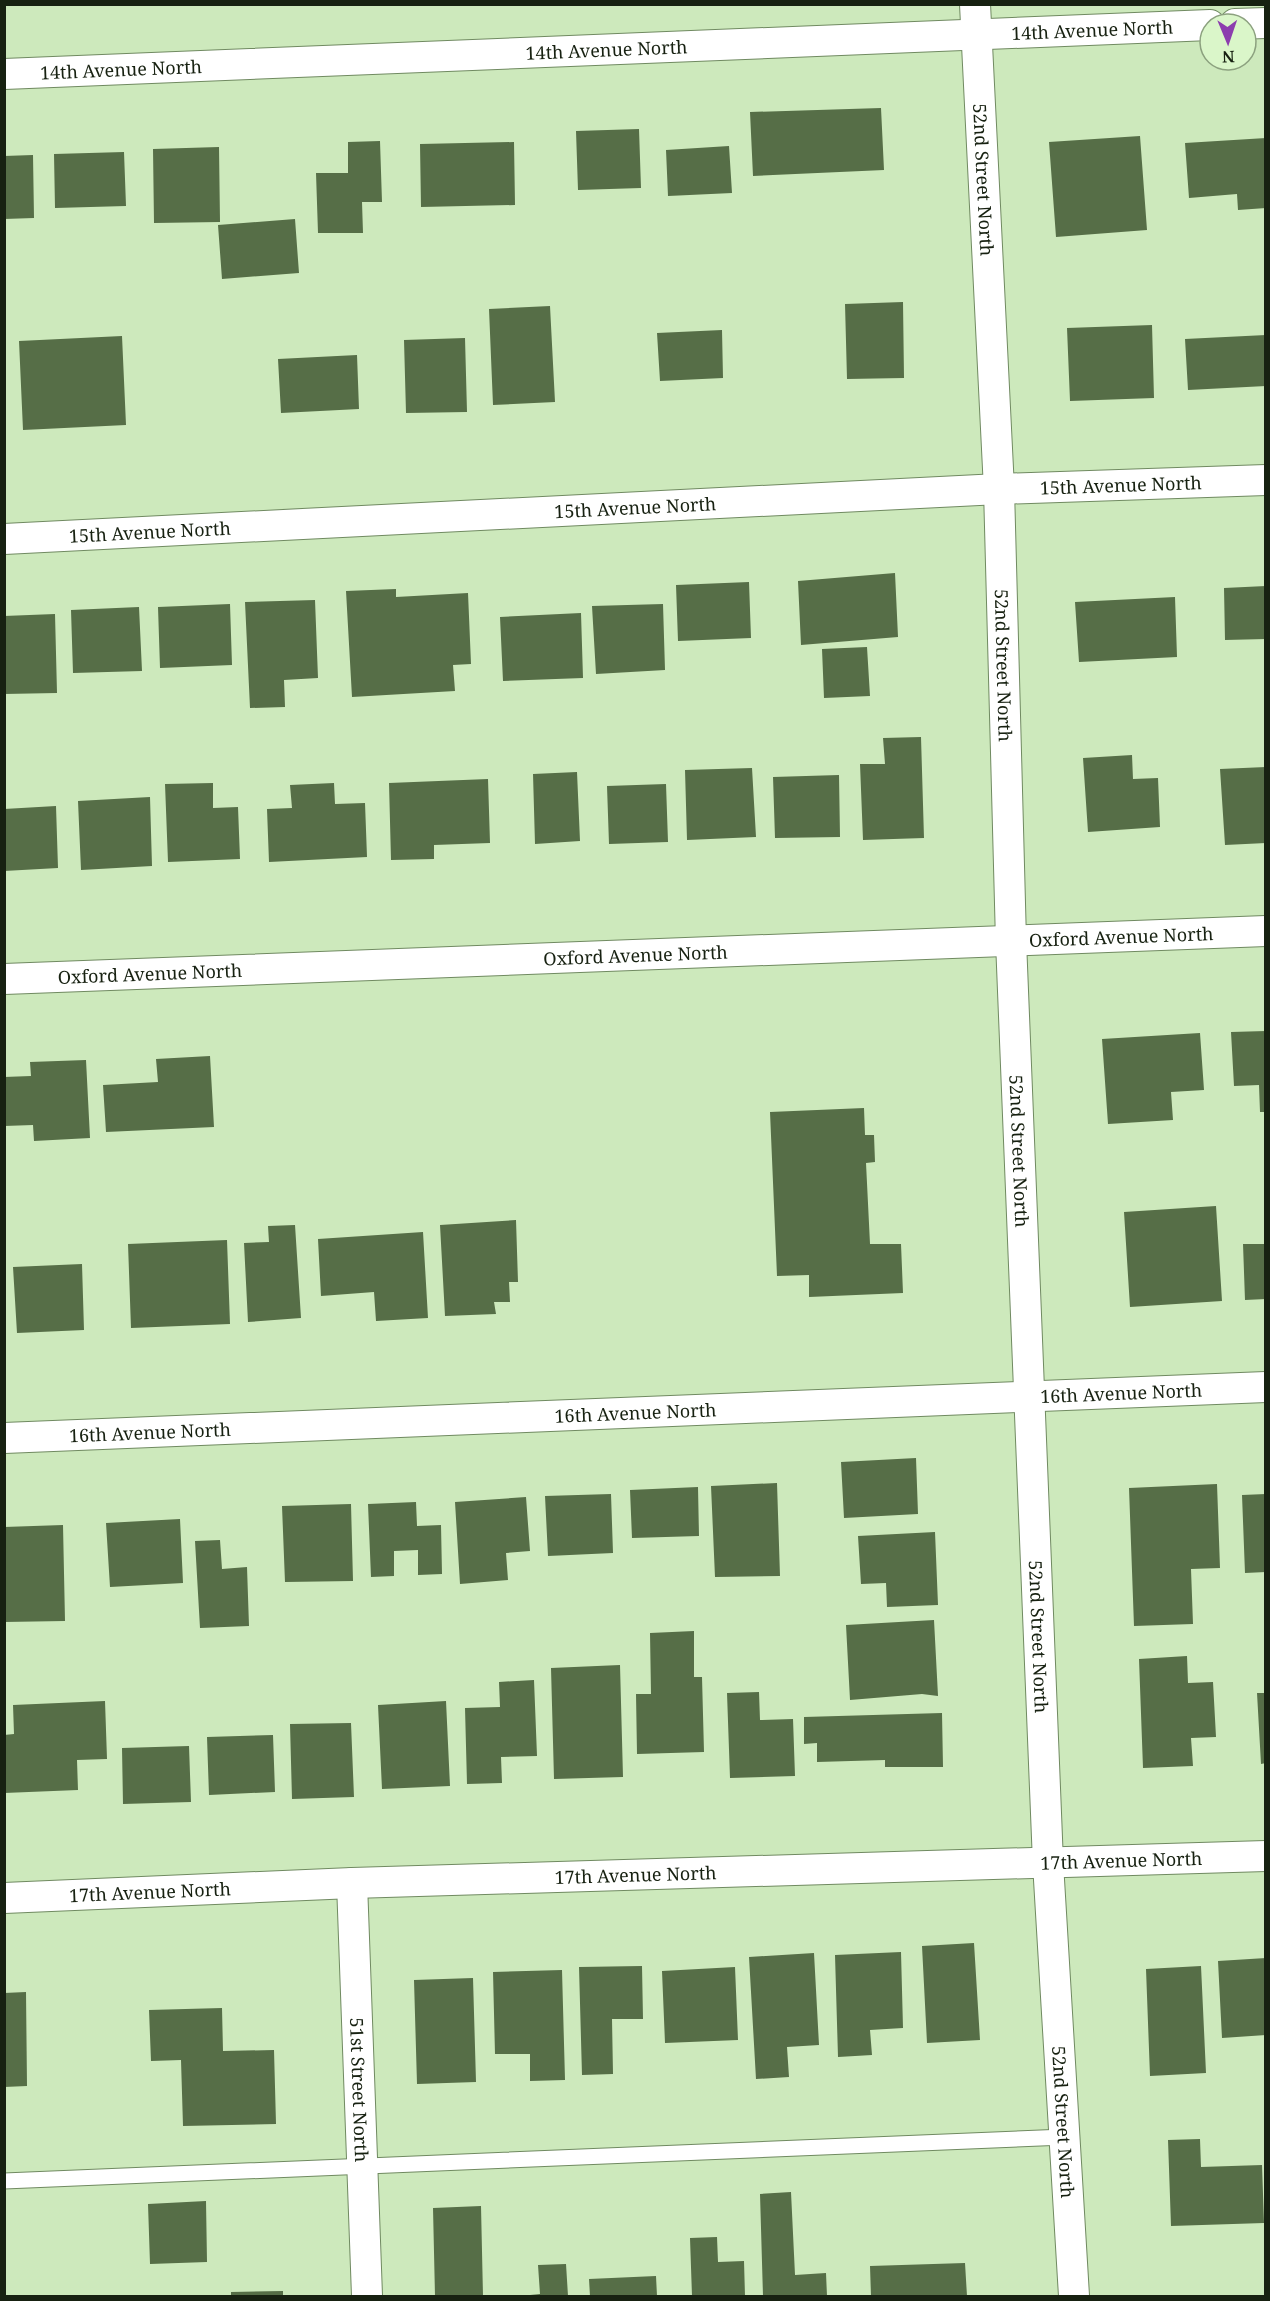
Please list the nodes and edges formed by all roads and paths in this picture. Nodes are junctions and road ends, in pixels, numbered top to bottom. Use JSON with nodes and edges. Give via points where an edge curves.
{"nodes":[{"id":1,"x":975,"y":4,"type":"edge"},
{"id":2,"x":1198,"y":26,"type":"edge"},
{"id":3,"x":976,"y":36,"type":"junction"},
{"id":4,"x":4,"y":74,"type":"edge"},
{"id":5,"x":1266,"y":480,"type":"edge"},
{"id":6,"x":999,"y":489,"type":"junction"},
{"id":7,"x":4,"y":539,"type":"edge"},
{"id":8,"x":1266,"y":931,"type":"edge"},
{"id":9,"x":1011,"y":941,"type":"junction"},
{"id":10,"x":4,"y":979,"type":"edge"},
{"id":11,"x":1266,"y":1387,"type":"edge"},
{"id":12,"x":1030,"y":1396,"type":"junction"},
{"id":13,"x":4,"y":1438,"type":"edge"},
{"id":14,"x":1266,"y":1856,"type":"edge"},
{"id":15,"x":1048,"y":1863,"type":"junction"},
{"id":16,"x":352,"y":1883,"type":"junction"},
{"id":17,"x":4,"y":1898,"type":"edge"},
{"id":18,"x":1065,"y":2137,"type":"junction"},
{"id":19,"x":362,"y":2166,"type":"junction"},
{"id":20,"x":4,"y":2181,"type":"edge"},
{"id":21,"x":367,"y":2296,"type":"edge"},
{"id":22,"x":1074,"y":2296,"type":"edge"}],
"edges":[{"from":1,"to":3,"type":"street","name":"52nd Street North"},
{"from":2,"to":3,"type":"street","name":"14th Avenue North"},
{"from":3,"to":4,"type":"street","name":"14th Avenue North"},
{"from":3,"to":6,"type":"street","name":"52nd Street North"},
{"from":5,"to":6,"type":"street","name":"15th Avenue North"},
{"from":6,"to":7,"type":"street","name":"15th Avenue North"},
{"from":6,"to":9,"type":"street","name":"52nd Street North"},
{"from":8,"to":9,"type":"street","name":"Oxford Avenue North"},
{"from":9,"to":10,"type":"street","name":"Oxford Avenue North"},
{"from":9,"to":12,"type":"street","name":"52nd Street North"},
{"from":11,"to":12,"type":"street","name":"16th Avenue North"},
{"from":12,"to":13,"type":"street","name":"16th Avenue North"},
{"from":12,"to":15,"type":"street","name":"52nd Street North"},
{"from":14,"to":15,"type":"street","name":"17th Avenue North"},
{"from":15,"to":16,"type":"street","name":"17th Avenue North"},
{"from":15,"to":18,"type":"street","name":"52nd Street North"},
{"from":16,"to":17,"type":"street","name":"17th Avenue North"},
{"from":16,"to":19,"type":"street","name":"51st Street North"},
{"from":18,"to":19,"type":"lane"},
{"from":18,"to":22,"type":"street","name":"52nd Street North"},
{"from":19,"to":20,"type":"lane"},
{"from":19,"to":21,"type":"street","name":"51st Street North"}]}
